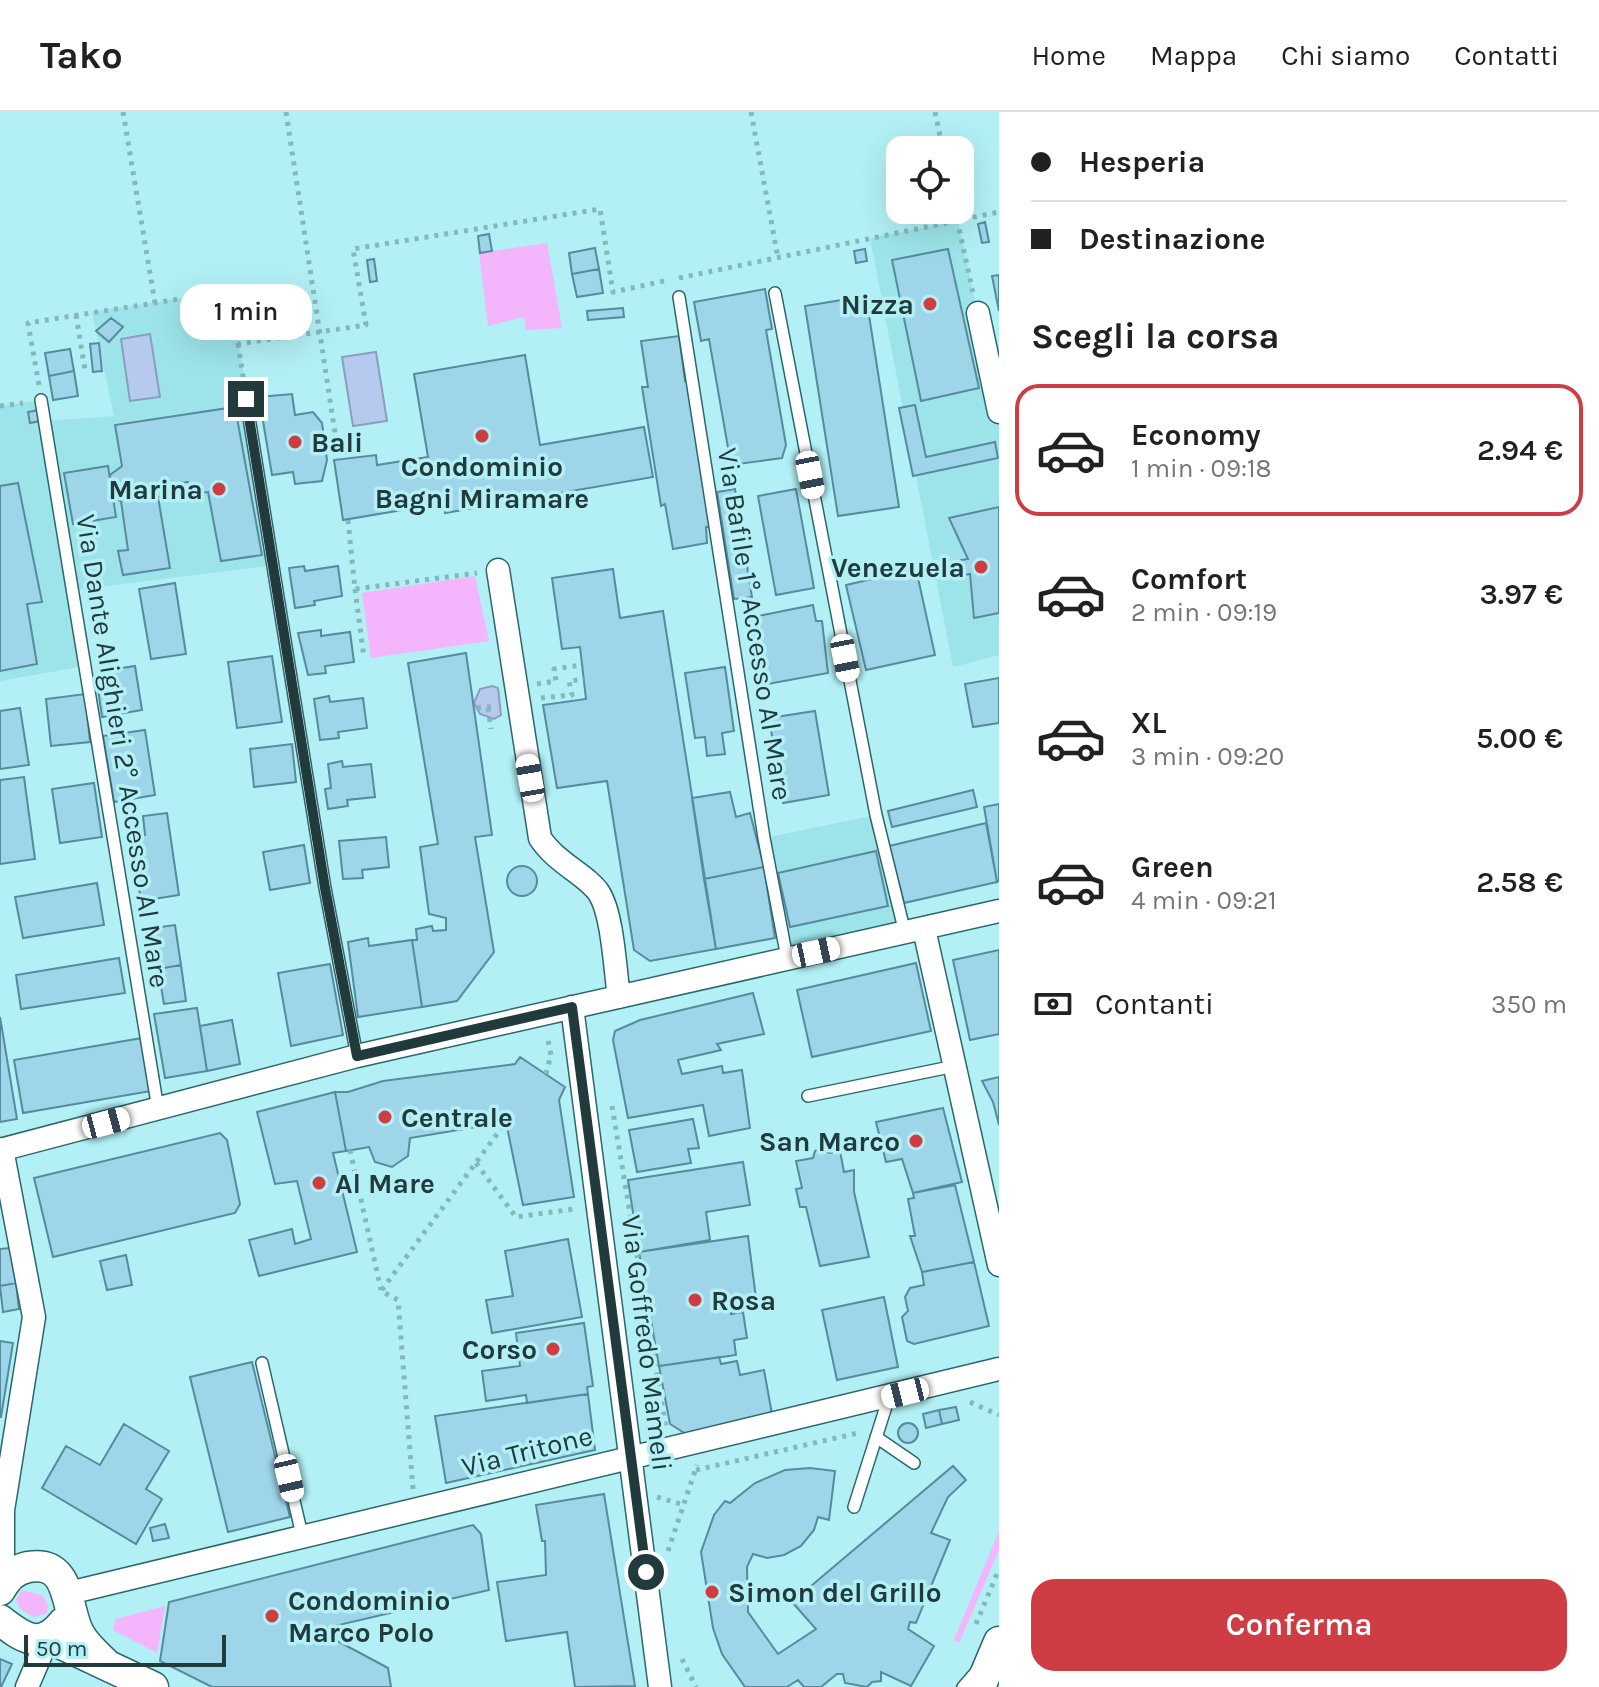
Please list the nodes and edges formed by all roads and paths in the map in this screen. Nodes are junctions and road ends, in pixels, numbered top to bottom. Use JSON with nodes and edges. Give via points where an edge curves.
{"nodes":[{"id":1,"x":123,"y":112,"type":"edge"},
{"id":2,"x":286,"y":112,"type":"edge"},
{"id":3,"x":751,"y":112,"type":"edge"},
{"id":4,"x":935,"y":112,"type":"edge"},
{"id":5,"x":940,"y":136,"type":"edge"},
{"id":6,"x":999,"y":212,"type":"edge"},
{"id":7,"x":974,"y":217,"type":"edge"},
{"id":8,"x":943,"y":224,"type":"edge"},
{"id":9,"x":959,"y":224,"type":"edge"},
{"id":10,"x":778,"y":258,"type":"junction"},
{"id":11,"x":775,"y":293,"type":"dead end"},
{"id":12,"x":679,"y":297,"type":"dead end"},
{"id":13,"x":155,"y":303,"type":"junction"},
{"id":14,"x":978,"y":313,"type":"joint"},
{"id":15,"x":76,"y":315,"type":"junction"},
{"id":16,"x":318,"y":332,"type":"junction"},
{"id":17,"x":238,"y":344,"type":"junction"},
{"id":18,"x":85,"y":370,"type":"dead end"},
{"id":19,"x":246,"y":399,"type":"joint"},
{"id":20,"x":41,"y":400,"type":"junction"},
{"id":21,"x":0,"y":406,"type":"edge"},
{"id":22,"x":999,"y":412,"type":"edge"},
{"id":23,"x":339,"y":459,"type":"dead end"},
{"id":24,"x":348,"y":520,"type":"dead end"},
{"id":25,"x":498,"y":570,"type":"joint"},
{"id":26,"x":355,"y":589,"type":"junction"},
{"id":27,"x":364,"y":658,"type":"dead end"},
{"id":28,"x":582,"y":665,"type":"dead end"},
{"id":29,"x":584,"y":679,"type":"dead end"},
{"id":30,"x":534,"y":684,"type":"dead end"},
{"id":31,"x":537,"y":698,"type":"dead end"},
{"id":32,"x":502,"y":706,"type":"dead end"},
{"id":33,"x":477,"y":708,"type":"dead end"},
{"id":34,"x":488,"y":708,"type":"junction"},
{"id":35,"x":491,"y":729,"type":"dead end"},
{"id":36,"x":999,"y":911,"type":"edge"},
{"id":37,"x":914,"y":931,"type":"junction"},
{"id":38,"x":787,"y":958,"type":"junction"},
{"id":39,"x":619,"y":997,"type":"junction"},
{"id":40,"x":572,"y":1007,"type":"junction"},
{"id":41,"x":547,"y":1036,"type":"dead end"},
{"id":42,"x":357,"y":1056,"type":"junction"},
{"id":43,"x":955,"y":1066,"type":"junction"},
{"id":44,"x":546,"y":1074,"type":"dead end"},
{"id":45,"x":808,"y":1096,"type":"dead end"},
{"id":46,"x":612,"y":1104,"type":"dead end"},
{"id":47,"x":158,"y":1109,"type":"junction"},
{"id":48,"x":506,"y":1122,"type":"dead end"},
{"id":49,"x":1,"y":1150,"type":"edge"},
{"id":50,"x":350,"y":1150,"type":"dead end"},
{"id":51,"x":476,"y":1163,"type":"junction"},
{"id":52,"x":574,"y":1209,"type":"dead end"},
{"id":53,"x":999,"y":1265,"type":"edge"},
{"id":54,"x":381,"y":1291,"type":"junction"},
{"id":55,"x":262,"y":1363,"type":"dead end"},
{"id":56,"x":999,"y":1369,"type":"edge"},
{"id":57,"x":889,"y":1397,"type":"junction"},
{"id":58,"x":877,"y":1433,"type":"junction"},
{"id":59,"x":670,"y":1448,"type":"junction"},
{"id":60,"x":632,"y":1456,"type":"junction"},
{"id":61,"x":914,"y":1463,"type":"dead end"},
{"id":62,"x":685,"y":1468,"type":"dead end"},
{"id":63,"x":695,"y":1471,"type":"junction"},
{"id":64,"x":651,"y":1486,"type":"dead end"},
{"id":65,"x":652,"y":1495,"type":"junction"},
{"id":66,"x":684,"y":1505,"type":"junction"},
{"id":67,"x":854,"y":1507,"type":"dead end"},
{"id":68,"x":415,"y":1508,"type":"junction"},
{"id":69,"x":654,"y":1509,"type":"dead end"},
{"id":70,"x":2,"y":1533,"type":"junction"},
{"id":71,"x":302,"y":1535,"type":"junction"},
{"id":72,"x":667,"y":1555,"type":"dead end"},
{"id":73,"x":36,"y":1566,"type":"junction"},
{"id":74,"x":999,"y":1569,"type":"edge"},
{"id":75,"x":3,"y":1583,"type":"edge"},
{"id":76,"x":70,"y":1598,"type":"junction"},
{"id":77,"x":1,"y":1619,"type":"edge"},
{"id":78,"x":988,"y":1644,"type":"edge"},
{"id":79,"x":38,"y":1654,"type":"edge"},
{"id":80,"x":106,"y":1664,"type":"junction"},
{"id":81,"x":153,"y":1687,"type":"edge"},
{"id":82,"x":660,"y":1687,"type":"edge"},
{"id":83,"x":963,"y":1687,"type":"edge"},
{"id":84,"x":980,"y":1687,"type":"edge"}],
"edges":[{"from":1,"to":13,"type":"path"},
{"from":2,"to":16,"type":"path"},
{"from":3,"to":10,"type":"path"},
{"from":4,"to":5,"type":"path"},
{"from":6,"to":7,"type":"path"},
{"from":8,"to":10,"type":"path"},
{"from":9,"to":14,"type":"path"},
{"from":10,"to":16,"type":"path","via":[[613,292],[600,209],[460,231],[353,249],[366,325]]},
{"from":11,"to":37,"type":"lane","via":[[873,800]]},
{"from":12,"to":38,"type":"lane","name":"Via Bafile 1° Accesso Al Mare"},
{"from":13,"to":15,"type":"path"},
{"from":13,"to":17,"type":"path","via":[[230,291]]},
{"from":14,"to":22,"type":"street"},
{"from":15,"to":18,"type":"path"},
{"from":15,"to":20,"type":"path","via":[[28,323]]},
{"from":16,"to":17,"type":"path"},
{"from":16,"to":23,"type":"path"},
{"from":17,"to":19,"type":"path"},
{"from":19,"to":42,"type":"lane"},
{"from":20,"to":21,"type":"path"},
{"from":20,"to":47,"type":"lane","name":"Via Dante Alighieri 2° Accesso Al Mare"},
{"from":24,"to":26,"type":"path"},
{"from":25,"to":26,"type":"path"},
{"from":25,"to":39,"type":"street","via":[[540,838],[549,853],[598,891]]},
{"from":26,"to":27,"type":"path"},
{"from":28,"to":30,"type":"path","via":[[554,669],[556,681]]},
{"from":29,"to":31,"type":"path","via":[[569,681],[572,695]]},
{"from":32,"to":34,"type":"path"},
{"from":33,"to":34,"type":"path"},
{"from":34,"to":35,"type":"path"},
{"from":36,"to":37,"type":"street"},
{"from":37,"to":38,"type":"street"},
{"from":37,"to":43,"type":"street"},
{"from":38,"to":39,"type":"street"},
{"from":39,"to":40,"type":"street"},
{"from":40,"to":42,"type":"street"},
{"from":40,"to":60,"type":"street","name":"Via Goffredo Mameli"},
{"from":41,"to":44,"type":"path","via":[[551,1055]]},
{"from":42,"to":47,"type":"street"},
{"from":43,"to":45,"type":"lane"},
{"from":43,"to":53,"type":"street"},
{"from":46,"to":59,"type":"path"},
{"from":47,"to":49,"type":"street"},
{"from":48,"to":51,"type":"path"},
{"from":49,"to":70,"type":"street","via":[[34,1317]]},
{"from":50,"to":54,"type":"path"},
{"from":51,"to":52,"type":"path","via":[[516,1217]]},
{"from":51,"to":54,"type":"path"},
{"from":54,"to":68,"type":"path","via":[[398,1300]]},
{"from":55,"to":71,"type":"lane"},
{"from":56,"to":57,"type":"street","name":"Via Tritone"},
{"from":57,"to":58,"type":"lane"},
{"from":57,"to":59,"type":"street","name":"Via Tritone"},
{"from":58,"to":61,"type":"lane"},
{"from":58,"to":63,"type":"path"},
{"from":58,"to":67,"type":"lane"},
{"from":59,"to":60,"type":"street","name":"Via Tritone"},
{"from":60,"to":68,"type":"street","name":"Via Tritone"},
{"from":60,"to":82,"type":"street","name":"Via Goffredo Mameli"},
{"from":62,"to":63,"type":"path","via":[[697,1465]]},
{"from":63,"to":66,"type":"path"},
{"from":64,"to":65,"type":"path"},
{"from":65,"to":66,"type":"path"},
{"from":65,"to":69,"type":"path"},
{"from":66,"to":72,"type":"path"},
{"from":68,"to":71,"type":"street","name":"Via Tritone"},
{"from":70,"to":73,"type":"street","via":[[21,1559]]},
{"from":70,"to":75,"type":"street"},
{"from":71,"to":76,"type":"street","name":"Via Tritone"},
{"from":73,"to":75,"type":"street"},
{"from":73,"to":76,"type":"street","via":[[57,1574]]},
{"from":74,"to":78,"type":"path"},
{"from":76,"to":79,"type":"street","via":[[66,1621]]},
{"from":76,"to":80,"type":"street","via":[[78,1632]]},
{"from":77,"to":79,"type":"street"},
{"from":78,"to":83,"type":"lane"},
{"from":78,"to":84,"type":"street"},
{"from":79,"to":80,"type":"street"},
{"from":80,"to":81,"type":"street"}]}
